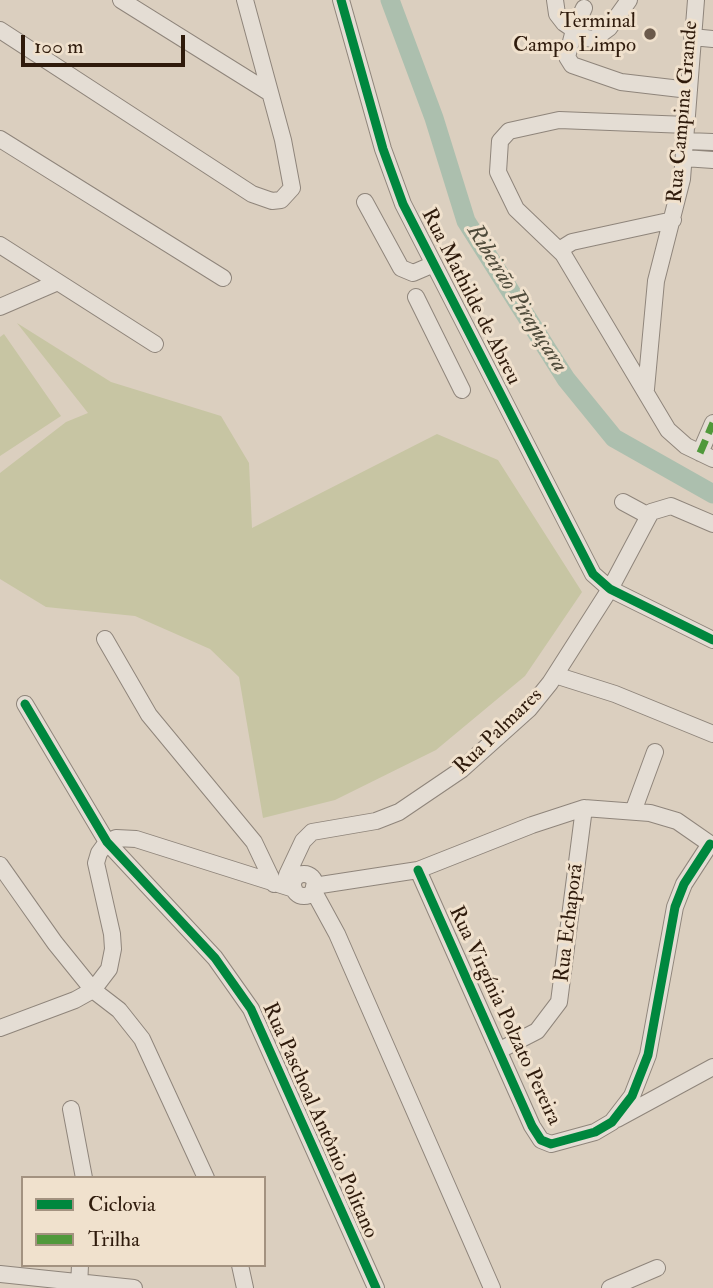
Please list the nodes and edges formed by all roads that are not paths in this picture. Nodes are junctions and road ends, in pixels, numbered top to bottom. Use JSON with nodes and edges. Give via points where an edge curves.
{"nodes":[{"id":1,"x":121,"y":0,"type":"edge"},
{"id":2,"x":244,"y":0,"type":"edge"},
{"id":3,"x":341,"y":0,"type":"edge"},
{"id":4,"x":555,"y":0,"type":"edge"},
{"id":5,"x":629,"y":0,"type":"edge"},
{"id":6,"x":696,"y":0,"type":"edge"},
{"id":7,"x":584,"y":8,"type":"dead end"},
{"id":8,"x":0,"y":30,"type":"edge"},
{"id":9,"x":574,"y":30,"type":"junction"},
{"id":10,"x":692,"y":37,"type":"junction"},
{"id":11,"x":713,"y":39,"type":"edge"},
{"id":12,"x":689,"y":90,"type":"junction"},
{"id":13,"x":270,"y":93,"type":"junction"},
{"id":14,"x":686,"y":133,"type":"junction"},
{"id":15,"x":0,"y":139,"type":"edge"},
{"id":16,"x":713,"y":142,"type":"edge"},
{"id":17,"x":684,"y":158,"type":"junction"},
{"id":18,"x":713,"y":160,"type":"edge"},
{"id":19,"x":365,"y":202,"type":"dead end"},
{"id":20,"x":673,"y":219,"type":"junction"},
{"id":21,"x":0,"y":245,"type":"edge"},
{"id":22,"x":563,"y":254,"type":"junction"},
{"id":23,"x":434,"y":264,"type":"junction"},
{"id":24,"x":223,"y":278,"type":"dead end"},
{"id":25,"x":58,"y":282,"type":"junction"},
{"id":26,"x":416,"y":297,"type":"dead end"},
{"id":27,"x":0,"y":307,"type":"edge"},
{"id":28,"x":470,"y":335,"type":"junction"},
{"id":29,"x":155,"y":344,"type":"dead end"},
{"id":30,"x":443,"y":351,"type":"junction"},
{"id":31,"x":646,"y":389,"type":"junction"},
{"id":32,"x":462,"y":390,"type":"dead end"},
{"id":33,"x":713,"y":423,"type":"edge"},
{"id":34,"x":706,"y":456,"type":"edge"},
{"id":35,"x":623,"y":502,"type":"dead end"},
{"id":36,"x":650,"y":514,"type":"junction"},
{"id":37,"x":713,"y":524,"type":"edge"},
{"id":38,"x":610,"y":589,"type":"junction"},
{"id":39,"x":105,"y":639,"type":"dead end"},
{"id":40,"x":713,"y":640,"type":"edge"},
{"id":41,"x":555,"y":675,"type":"junction"},
{"id":42,"x":25,"y":704,"type":"dead end"},
{"id":43,"x":713,"y":734,"type":"edge"},
{"id":44,"x":655,"y":752,"type":"dead end"},
{"id":45,"x":584,"y":808,"type":"junction"},
{"id":46,"x":634,"y":809,"type":"junction"},
{"id":47,"x":107,"y":842,"type":"junction"},
{"id":48,"x":711,"y":845,"type":"edge"},
{"id":49,"x":0,"y":865,"type":"edge"},
{"id":50,"x":418,"y":870,"type":"junction"},
{"id":51,"x":295,"y":881,"type":"junction"},
{"id":52,"x":93,"y":990,"type":"junction"},
{"id":53,"x":0,"y":1028,"type":"edge"},
{"id":54,"x":500,"y":1050,"type":"junction"},
{"id":55,"x":713,"y":1067,"type":"edge"},
{"id":56,"x":71,"y":1109,"type":"dead end"},
{"id":57,"x":612,"y":1122,"type":"junction"},
{"id":58,"x":84,"y":1176,"type":"edge"},
{"id":59,"x":205,"y":1176,"type":"edge"},
{"id":60,"x":80,"y":1267,"type":"edge"},
{"id":61,"x":240,"y":1267,"type":"edge"},
{"id":62,"x":657,"y":1268,"type":"dead end"},
{"id":63,"x":0,"y":1274,"type":"edge"},
{"id":64,"x":79,"y":1286,"type":"edge"},
{"id":65,"x":134,"y":1288,"type":"edge"},
{"id":66,"x":244,"y":1288,"type":"edge"},
{"id":67,"x":376,"y":1288,"type":"edge"},
{"id":68,"x":492,"y":1288,"type":"edge"},
{"id":69,"x":610,"y":1288,"type":"edge"}],
"edges":[{"from":1,"to":13,"type":"street"},
{"from":2,"to":13,"type":"street"},
{"from":3,"to":23,"type":"street","name":"Rua Mathilde de Abreu","via":[[383,149]]},
{"from":4,"to":9,"type":"street","via":[[557,14]]},
{"from":5,"to":9,"type":"street","via":[[602,36],[586,38]]},
{"from":6,"to":10,"type":"street","name":"Rua Campina Grande"},
{"from":7,"to":9,"type":"street"},
{"from":8,"to":13,"type":"street","via":[[252,194],[272,201],[281,200],[292,188]]},
{"from":9,"to":12,"type":"street","via":[[567,57],[572,65],[621,82]]},
{"from":10,"to":11,"type":"street"},
{"from":10,"to":12,"type":"street","name":"Rua Campina Grande"},
{"from":12,"to":14,"type":"street","name":"Rua Campina Grande"},
{"from":14,"to":16,"type":"street"},
{"from":14,"to":17,"type":"street","name":"Rua Campina Grande"},
{"from":14,"to":22,"type":"street","via":[[559,120],[509,131],[498,151],[498,172],[506,193],[516,209]]},
{"from":15,"to":24,"type":"street"},
{"from":17,"to":18,"type":"street"},
{"from":17,"to":20,"type":"street","name":"Rua Campina Grande"},
{"from":19,"to":23,"type":"street","via":[[401,268],[413,273]]},
{"from":20,"to":22,"type":"street","via":[[572,242]]},
{"from":20,"to":31,"type":"street","name":"Rua Campina Grande","via":[[656,281]]},
{"from":21,"to":25,"type":"street"},
{"from":22,"to":31,"type":"street"},
{"from":23,"to":28,"type":"street","name":"Rua Mathilde de Abreu"},
{"from":25,"to":27,"type":"street"},
{"from":25,"to":29,"type":"street"},
{"from":26,"to":30,"type":"street"},
{"from":28,"to":30,"type":"street"},
{"from":28,"to":38,"type":"street","name":"Rua Mathilde de Abreu","via":[[593,574]]},
{"from":30,"to":32,"type":"street"},
{"from":31,"to":34,"type":"street","via":[[676,439]]},
{"from":33,"to":34,"type":"street"},
{"from":35,"to":36,"type":"street"},
{"from":36,"to":37,"type":"street","via":[[671,506]]},
{"from":36,"to":38,"type":"street","name":"Rua Palmares"},
{"from":38,"to":40,"type":"street"},
{"from":38,"to":41,"type":"street","name":"Rua Palmares"},
{"from":39,"to":51,"type":"street","via":[[149,715],[254,842]]},
{"from":41,"to":43,"type":"street"},
{"from":41,"to":51,"type":"street","name":"Rua Palmares","via":[[529,709],[428,795],[376,821],[312,832],[303,841]]},
{"from":42,"to":47,"type":"street","name":"Rua Paschoal Antônio Politano"},
{"from":44,"to":46,"type":"street"},
{"from":45,"to":46,"type":"street"},
{"from":45,"to":50,"type":"street"},
{"from":45,"to":54,"type":"street","name":"Rua Echaporã","via":[[559,1002],[537,1031]]},
{"from":46,"to":48,"type":"street","via":[[677,821]]},
{"from":47,"to":51,"type":"street","via":[[136,839],[244,873]]},
{"from":47,"to":52,"type":"street","via":[[96,863],[113,949],[109,969]]},
{"from":47,"to":67,"type":"street","name":"Rua Paschoal Antônio Politano","via":[[215,958],[246,1000]]},
{"from":48,"to":57,"type":"street","name":"Rua Virgínia Polzato Pereira","via":[[684,884],[675,907],[648,1055],[632,1096]]},
{"from":49,"to":52,"type":"street"},
{"from":50,"to":51,"type":"street"},
{"from":50,"to":54,"type":"street","name":"Rua Virgínia Polzato Pereira"},
{"from":51,"to":68,"type":"street","via":[[337,934]]},
{"from":52,"to":53,"type":"street"},
{"from":52,"to":59,"type":"street","via":[[119,1010],[142,1039]]},
{"from":54,"to":57,"type":"street","name":"Rua Virgínia Polzato Pereira","via":[[532,1126],[545,1143],[577,1139]]},
{"from":55,"to":57,"type":"street"},
{"from":56,"to":58,"type":"street"},
{"from":60,"to":64,"type":"street"},
{"from":61,"to":66,"type":"street"},
{"from":62,"to":69,"type":"street"},
{"from":63,"to":64,"type":"street"},
{"from":64,"to":65,"type":"street"}]}
